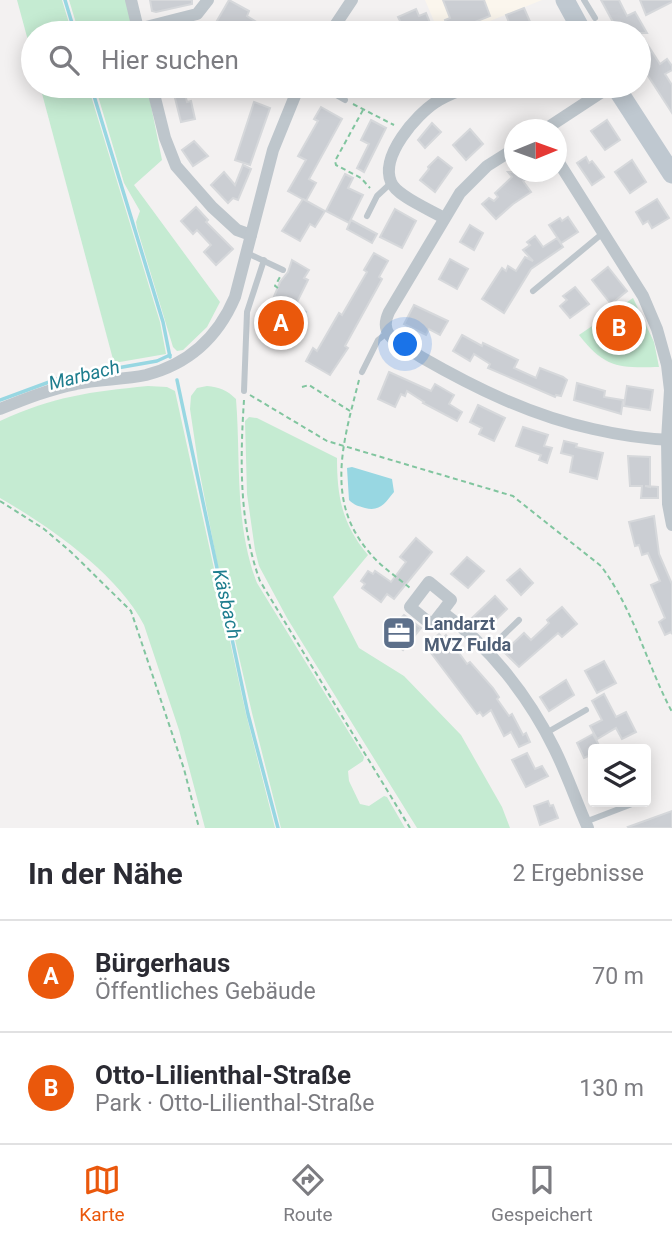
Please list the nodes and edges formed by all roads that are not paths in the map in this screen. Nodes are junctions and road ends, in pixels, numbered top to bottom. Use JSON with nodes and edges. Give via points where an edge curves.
{"nodes":[{"id":1,"x":131,"y":0,"type":"edge"},
{"id":2,"x":208,"y":0,"type":"edge"},
{"id":3,"x":352,"y":0,"type":"edge"},
{"id":4,"x":565,"y":0,"type":"edge"},
{"id":5,"x":584,"y":0,"type":"edge"},
{"id":6,"x":136,"y":21,"type":"edge"},
{"id":7,"x":175,"y":21,"type":"edge"},
{"id":8,"x":338,"y":21,"type":"edge"},
{"id":9,"x":585,"y":21,"type":"edge"},
{"id":10,"x":588,"y":21,"type":"edge"},
{"id":11,"x":155,"y":98,"type":"edge"},
{"id":12,"x":294,"y":98,"type":"edge"},
{"id":13,"x":341,"y":98,"type":"edge"},
{"id":14,"x":443,"y":98,"type":"edge"},
{"id":15,"x":594,"y":98,"type":"edge"},
{"id":16,"x":621,"y":98,"type":"edge"},
{"id":17,"x":345,"y":100,"type":"road end"},
{"id":18,"x":561,"y":119,"type":"edge"},
{"id":19,"x":504,"y":155,"type":"edge"},
{"id":20,"x":671,"y":170,"type":"edge"},
{"id":21,"x":567,"y":176,"type":"edge"},
{"id":22,"x":391,"y":183,"type":"junction"},
{"id":23,"x":367,"y":216,"type":"dead end"},
{"id":24,"x":444,"y":218,"type":"junction"},
{"id":25,"x":603,"y":233,"type":"junction"},
{"id":26,"x":251,"y":235,"type":"junction"},
{"id":27,"x":247,"y":253,"type":"junction"},
{"id":28,"x":264,"y":260,"type":"junction"},
{"id":29,"x":283,"y":270,"type":"road end"},
{"id":30,"x":533,"y":291,"type":"dead end"},
{"id":31,"x":387,"y":332,"type":"junction"},
{"id":32,"x":362,"y":372,"type":"road end"},
{"id":33,"x":244,"y":391,"type":"road end"},
{"id":34,"x":0,"y":409,"type":"edge"},
{"id":35,"x":669,"y":440,"type":"edge"},
{"id":36,"x":672,"y":525,"type":"edge"},
{"id":37,"x":442,"y":612,"type":"junction"},
{"id":38,"x":520,"y":620,"type":"dead end"},
{"id":39,"x":487,"y":651,"type":"junction"},
{"id":40,"x":586,"y":710,"type":"dead end"},
{"id":41,"x":546,"y":733,"type":"junction"},
{"id":42,"x":625,"y":807,"type":"edge"},
{"id":43,"x":586,"y":825,"type":"edge"}],
"edges":[{"from":1,"to":6,"type":"street"},
{"from":2,"to":7,"type":"street","via":[[197,15]]},
{"from":3,"to":8,"type":"street"},
{"from":4,"to":9,"type":"street"},
{"from":5,"to":10,"type":"lane"},
{"from":11,"to":26,"type":"street","via":[[176,166],[237,230]]},
{"from":12,"to":26,"type":"street","via":[[273,150]]},
{"from":13,"to":17,"type":"lane"},
{"from":14,"to":22,"type":"street","via":[[406,130],[391,158]]},
{"from":15,"to":18,"type":"street"},
{"from":16,"to":20,"type":"street"},
{"from":19,"to":24,"type":"street","via":[[460,193]]},
{"from":21,"to":25,"type":"street"},
{"from":22,"to":23,"type":"lane","via":[[377,196]]},
{"from":22,"to":24,"type":"street"},
{"from":24,"to":31,"type":"street","via":[[389,312]]},
{"from":25,"to":30,"type":"lane"},
{"from":25,"to":35,"type":"street","via":[[643,296],[657,329],[670,390]]},
{"from":26,"to":27,"type":"street"},
{"from":27,"to":28,"type":"lane"},
{"from":27,"to":34,"type":"street","via":[[228,313],[209,340],[181,361],[145,375],[59,387]]},
{"from":28,"to":29,"type":"lane"},
{"from":28,"to":33,"type":"lane","via":[[247,318]]},
{"from":31,"to":32,"type":"lane"},
{"from":31,"to":35,"type":"street","via":[[394,341],[436,365],[551,418]]},
{"from":35,"to":36,"type":"street"},
{"from":37,"to":37,"type":"street","via":[[451,600],[429,582],[410,607],[432,625]]},
{"from":37,"to":39,"type":"street"},
{"from":38,"to":39,"type":"lane"},
{"from":39,"to":41,"type":"street"},
{"from":40,"to":41,"type":"lane"},
{"from":41,"to":43,"type":"street"},
{"from":42,"to":43,"type":"lane"}]}
